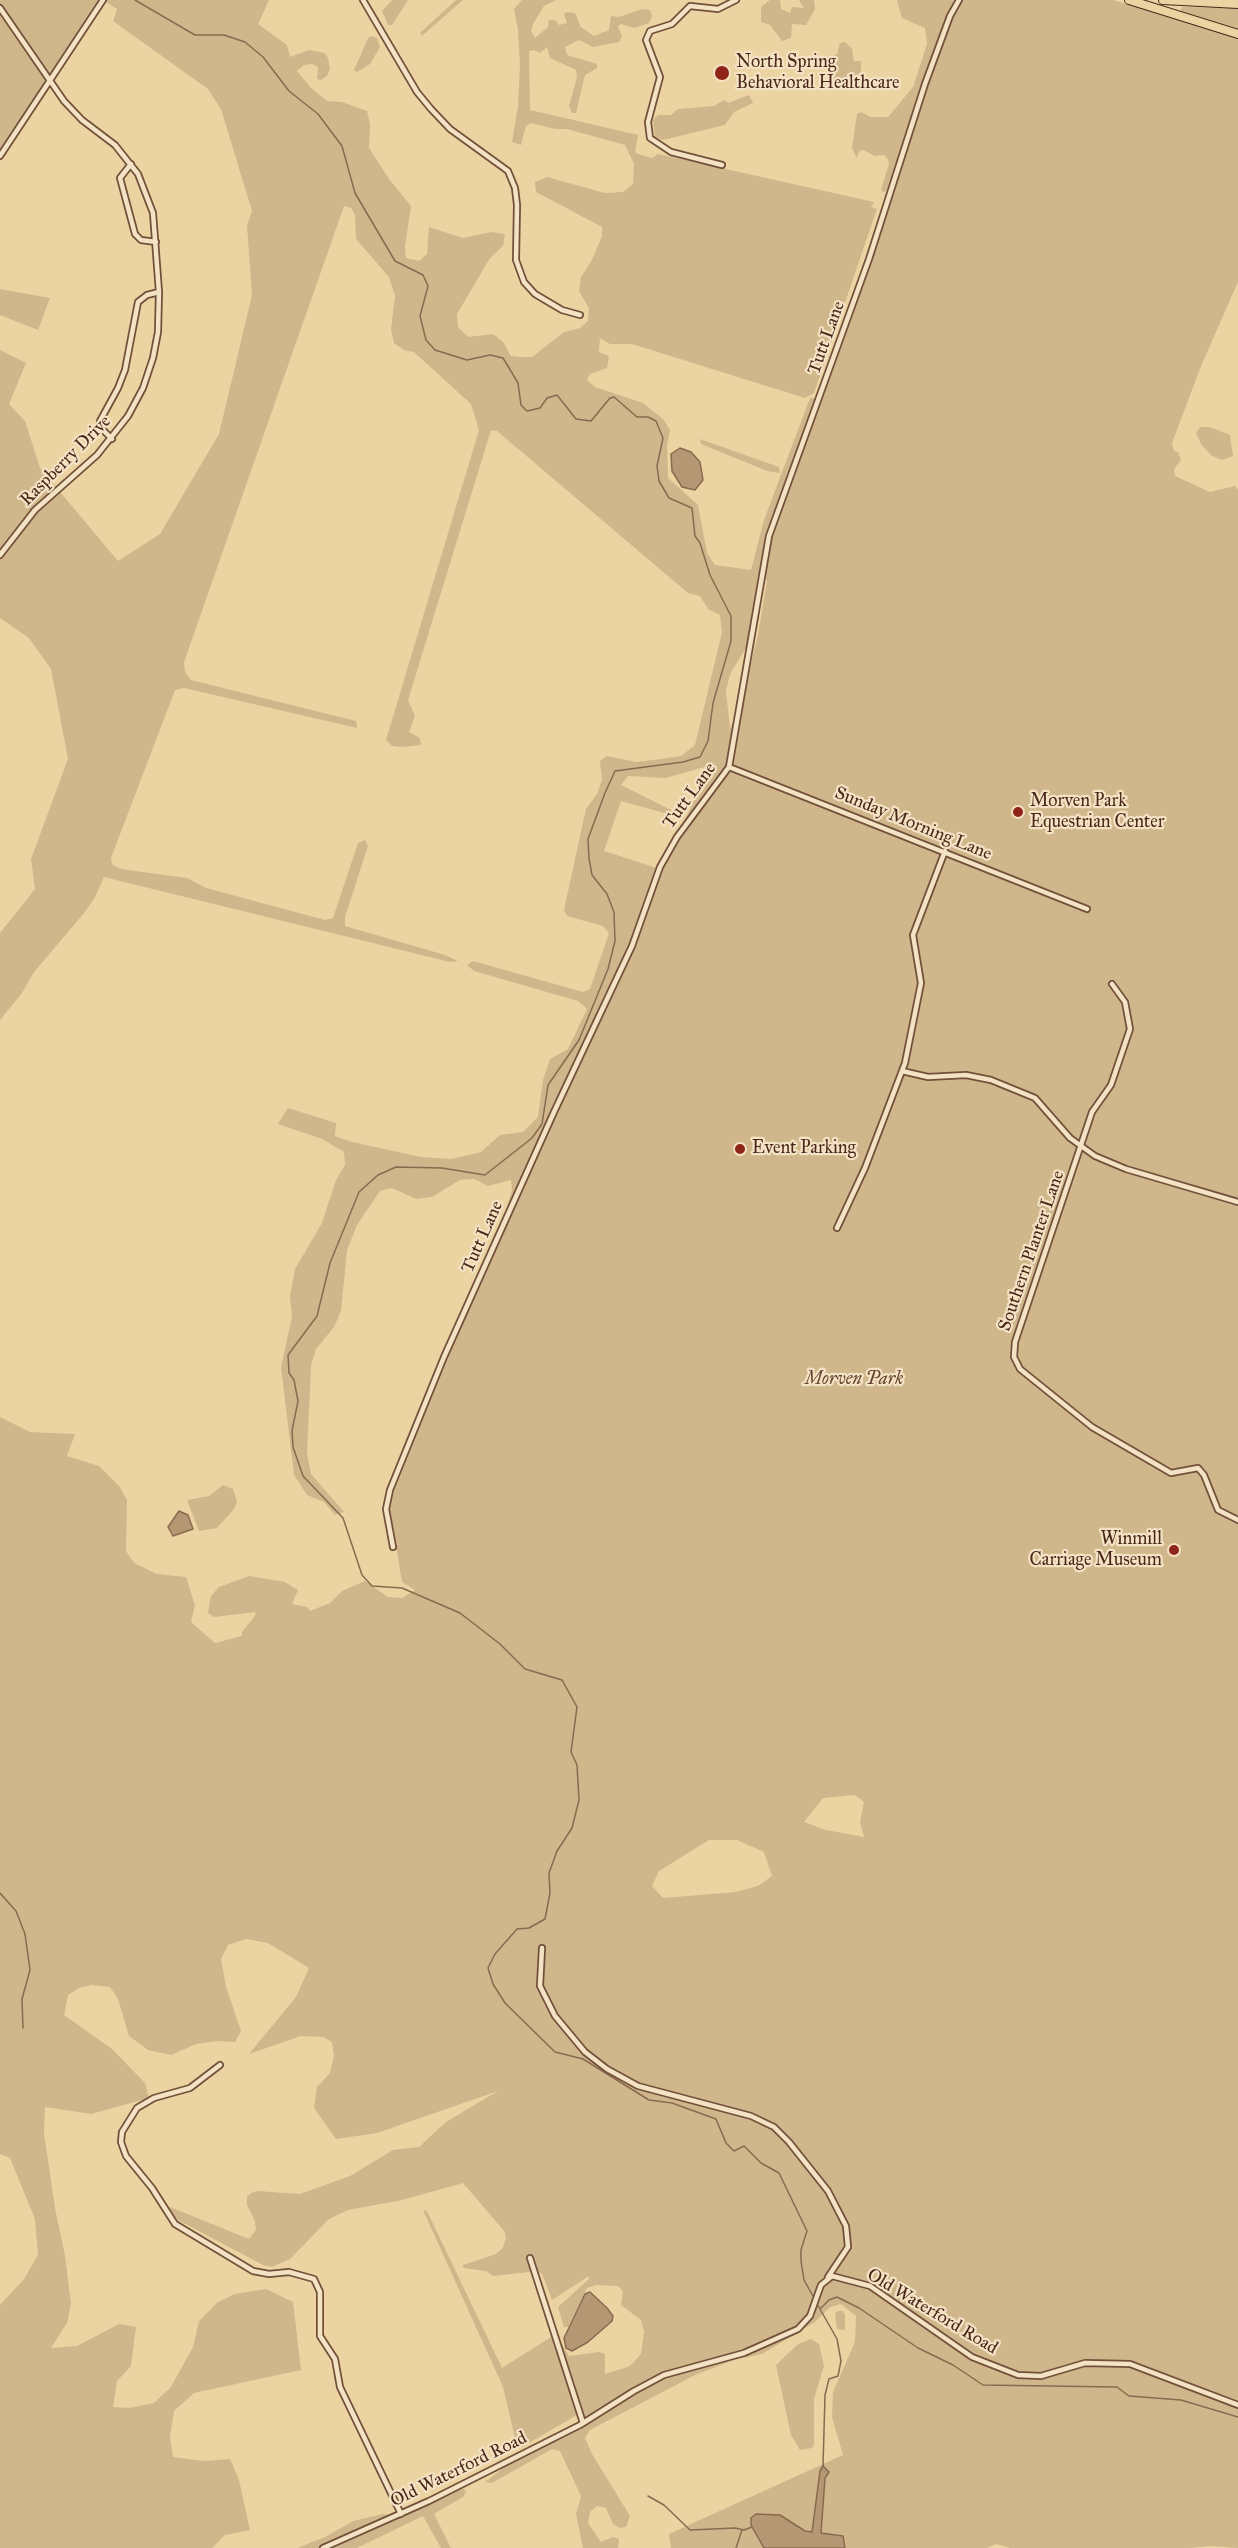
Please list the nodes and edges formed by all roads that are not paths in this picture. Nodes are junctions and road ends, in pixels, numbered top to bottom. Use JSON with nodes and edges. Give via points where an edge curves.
{"nodes":[{"id":1,"x":103,"y":0,"type":"edge"},
{"id":2,"x":363,"y":0,"type":"edge"},
{"id":3,"x":736,"y":0,"type":"edge"},
{"id":4,"x":959,"y":0,"type":"edge"},
{"id":5,"x":1129,"y":0,"type":"edge"},
{"id":6,"x":1162,"y":0,"type":"edge"},
{"id":7,"x":1176,"y":1,"type":"edge"},
{"id":8,"x":1238,"y":4,"type":"edge"},
{"id":9,"x":0,"y":8,"type":"edge"},
{"id":10,"x":1176,"y":15,"type":"junction"},
{"id":11,"x":1238,"y":34,"type":"edge"},
{"id":12,"x":49,"y":80,"type":"junction"},
{"id":13,"x":0,"y":156,"type":"edge"},
{"id":14,"x":131,"y":164,"type":"junction"},
{"id":15,"x":722,"y":165,"type":"dead end"},
{"id":16,"x":156,"y":242,"type":"junction"},
{"id":17,"x":159,"y":292,"type":"junction"},
{"id":18,"x":580,"y":315,"type":"dead end"},
{"id":19,"x":112,"y":439,"type":"junction"},
{"id":20,"x":0,"y":555,"type":"edge"},
{"id":21,"x":729,"y":767,"type":"junction"},
{"id":22,"x":945,"y":851,"type":"junction"},
{"id":23,"x":1087,"y":909,"type":"dead end"},
{"id":24,"x":1112,"y":984,"type":"dead end"},
{"id":25,"x":902,"y":1071,"type":"junction"},
{"id":26,"x":1080,"y":1148,"type":"junction"},
{"id":27,"x":1238,"y":1202,"type":"edge"},
{"id":28,"x":837,"y":1228,"type":"dead end"},
{"id":29,"x":1238,"y":1520,"type":"edge"},
{"id":30,"x":393,"y":1547,"type":"dead end"},
{"id":31,"x":542,"y":1948,"type":"dead end"},
{"id":32,"x":220,"y":2065,"type":"dead end"},
{"id":33,"x":530,"y":2258,"type":"dead end"},
{"id":34,"x":828,"y":2277,"type":"junction"},
{"id":35,"x":1238,"y":2405,"type":"edge"},
{"id":36,"x":583,"y":2423,"type":"junction"},
{"id":37,"x":401,"y":2514,"type":"junction"},
{"id":38,"x":323,"y":2548,"type":"edge"}],
"edges":[{"from":1,"to":12,"type":"street"},
{"from":2,"to":18,"type":"street","via":[[431,109],[450,129],[508,171],[517,205],[516,260],[524,282],[535,294],[562,310]]},
{"from":3,"to":15,"type":"street","via":[[718,9],[690,6],[672,24],[650,31],[646,40],[660,76],[648,122],[650,138],[671,152]]},
{"from":4,"to":21,"type":"street","name":"Tutt Lane","via":[[930,70],[866,270],[769,536]]},
{"from":5,"to":10,"type":"highway"},
{"from":6,"to":7,"type":"highway"},
{"from":7,"to":8,"type":"highway"},
{"from":7,"to":10,"type":"highway"},
{"from":9,"to":12,"type":"street","name":"Raspberry Drive"},
{"from":10,"to":11,"type":"highway"},
{"from":12,"to":13,"type":"street"},
{"from":12,"to":14,"type":"street","name":"Raspberry Drive","via":[[71,109],[115,145]]},
{"from":14,"to":16,"type":"street","name":"Raspberry Drive","via":[[149,197]]},
{"from":14,"to":16,"type":"street","via":[[120,178],[135,234],[141,240]]},
{"from":16,"to":17,"type":"street","name":"Raspberry Drive"},
{"from":17,"to":19,"type":"street","name":"Raspberry Drive","via":[[158,332],[150,368],[136,402]]},
{"from":17,"to":19,"type":"street","via":[[138,302],[125,370],[100,421],[100,427]]},
{"from":19,"to":20,"type":"street","name":"Raspberry Drive","via":[[35,510]]},
{"from":21,"to":22,"type":"street","name":"Sunday Morning Lane"},
{"from":21,"to":30,"type":"street","name":"Tutt Lane","via":[[677,837],[660,867],[632,946],[444,1358],[390,1490],[386,1509]]},
{"from":22,"to":23,"type":"street","name":"Sunday Morning Lane"},
{"from":22,"to":25,"type":"street","via":[[913,935],[921,983]]},
{"from":24,"to":26,"type":"street","name":"Southern Planter Lane","via":[[1125,1002],[1130,1029],[1110,1085],[1092,1112]]},
{"from":25,"to":26,"type":"street","via":[[928,1077],[977,1076],[1024,1092],[1044,1107]]},
{"from":25,"to":28,"type":"street"},
{"from":26,"to":27,"type":"street","via":[[1126,1169]]},
{"from":26,"to":29,"type":"street","name":"Southern Planter Lane","via":[[1015,1342],[1016,1364],[1092,1427],[1163,1469],[1178,1473],[1198,1468],[1218,1510]]},
{"from":31,"to":34,"type":"street","via":[[540,1986],[555,2016],[585,2052],[638,2086],[751,2116],[774,2127],[789,2142],[828,2191],[846,2226],[848,2247]]},
{"from":32,"to":37,"type":"street","via":[[190,2088],[154,2098],[137,2108],[122,2132],[126,2156],[175,2224],[253,2271],[289,2272],[314,2279],[320,2292],[320,2336],[335,2359],[340,2387]]},
{"from":33,"to":36,"type":"street"},
{"from":34,"to":35,"type":"street","name":"Old Waterford Road","via":[[870,2286],[972,2357],[1018,2375],[1041,2376],[1085,2363],[1130,2364]]},
{"from":34,"to":36,"type":"street","name":"Old Waterford Road","via":[[807,2321],[798,2329],[744,2353],[664,2375]]},
{"from":36,"to":37,"type":"street","name":"Old Waterford Road"},
{"from":37,"to":38,"type":"street","name":"Old Waterford Road"}]}
